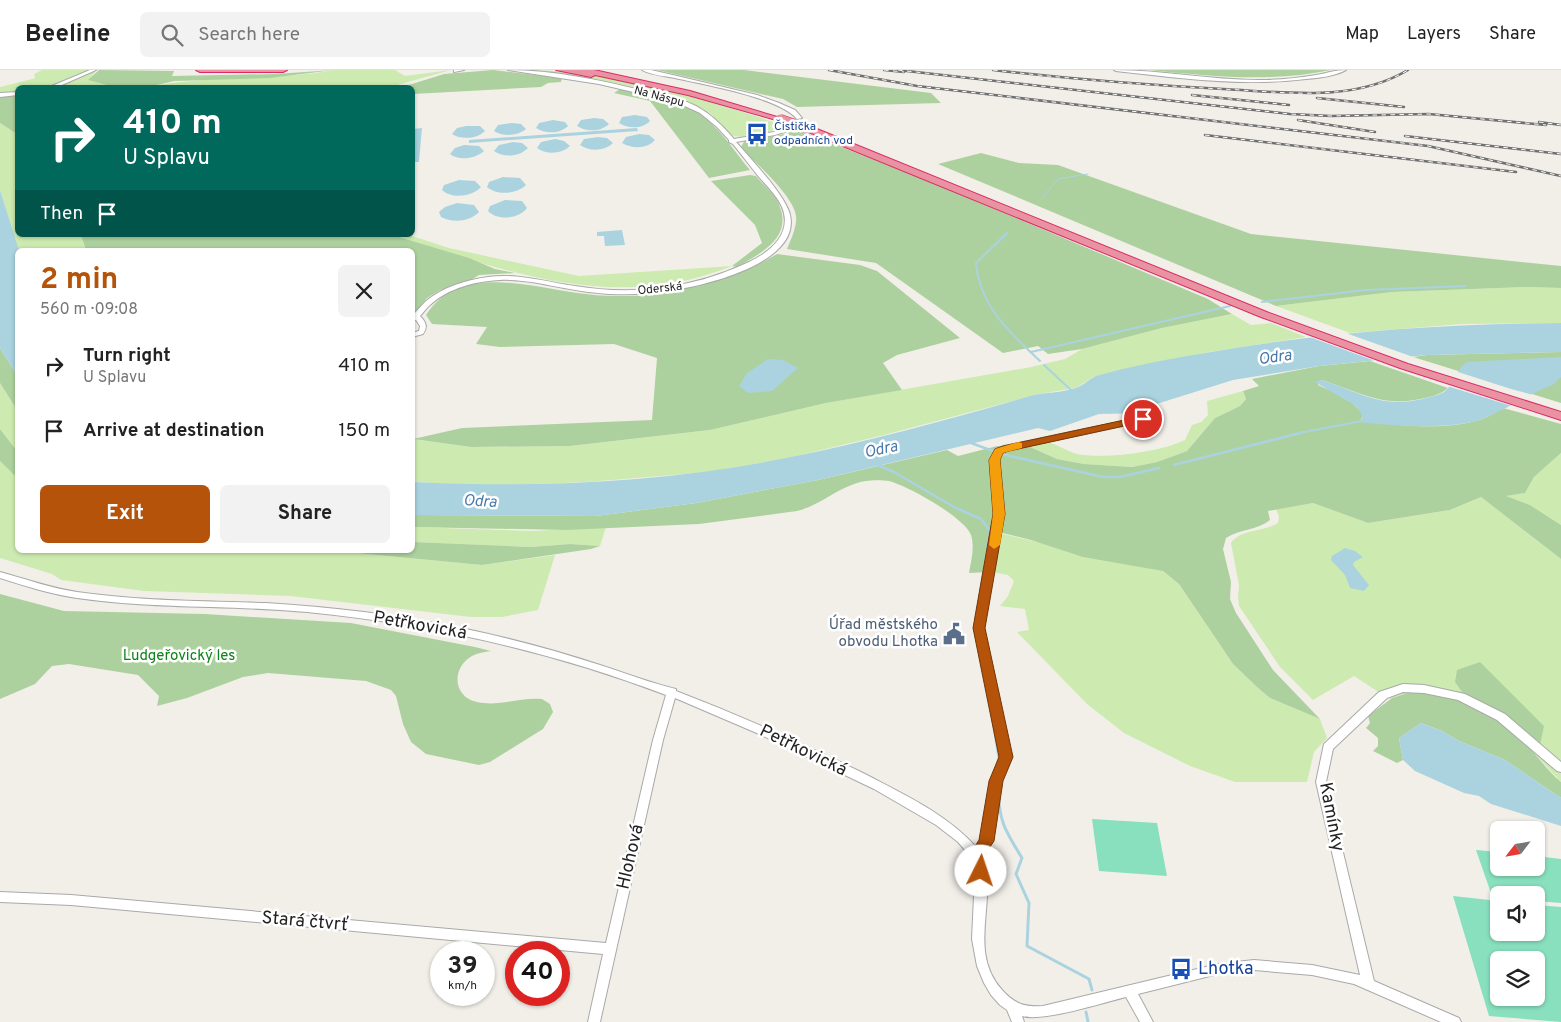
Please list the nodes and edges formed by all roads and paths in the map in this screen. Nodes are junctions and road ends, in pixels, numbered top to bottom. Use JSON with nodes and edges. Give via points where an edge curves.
{"nodes":[{"id":1,"x":94,"y":70,"type":"edge"},
{"id":2,"x":200,"y":70,"type":"edge"},
{"id":3,"x":283,"y":70,"type":"edge"},
{"id":4,"x":510,"y":70,"type":"edge"},
{"id":5,"x":560,"y":70,"type":"edge"},
{"id":6,"x":584,"y":70,"type":"edge"},
{"id":7,"x":604,"y":70,"type":"edge"},
{"id":8,"x":620,"y":70,"type":"edge"},
{"id":9,"x":644,"y":70,"type":"edge"},
{"id":10,"x":1116,"y":70,"type":"edge"},
{"id":11,"x":1344,"y":70,"type":"edge"},
{"id":12,"x":56,"y":85,"type":"edge"},
{"id":13,"x":15,"y":93,"type":"edge"},
{"id":14,"x":0,"y":95,"type":"edge"},
{"id":15,"x":728,"y":104,"type":"junction"},
{"id":16,"x":760,"y":108,"type":"junction"},
{"id":17,"x":782,"y":118,"type":"junction"},
{"id":18,"x":800,"y":118,"type":"dead end"},
{"id":19,"x":794,"y":127,"type":"dead end"},
{"id":20,"x":730,"y":140,"type":"junction"},
{"id":21,"x":1143,"y":262,"type":"junction"},
{"id":22,"x":415,"y":318,"type":"edge"},
{"id":23,"x":415,"y":334,"type":"edge"},
{"id":24,"x":1561,"y":408,"type":"edge"},
{"id":25,"x":1561,"y":416,"type":"edge"},
{"id":26,"x":1143,"y":419,"type":"dead end"},
{"id":27,"x":0,"y":575,"type":"edge"},
{"id":28,"x":672,"y":692,"type":"junction"},
{"id":29,"x":1561,"y":768,"type":"edge"},
{"id":30,"x":976,"y":856,"type":"junction"},
{"id":31,"x":0,"y":897,"type":"edge"},
{"id":32,"x":610,"y":949,"type":"junction"},
{"id":33,"x":1368,"y":983,"type":"junction"},
{"id":34,"x":1129,"y":990,"type":"junction"},
{"id":35,"x":1013,"y":1009,"type":"junction"},
{"id":36,"x":594,"y":1022,"type":"edge"},
{"id":37,"x":1018,"y":1022,"type":"edge"},
{"id":38,"x":1147,"y":1022,"type":"edge"},
{"id":39,"x":1456,"y":1022,"type":"edge"}],
"edges":[{"from":1,"to":12,"type":"street"},
{"from":2,"to":3,"type":"highway"},
{"from":4,"to":20,"type":"street","name":"Na Náspu","via":[[597,82],[680,102],[707,115]]},
{"from":5,"to":15,"type":"highway","via":[[635,82]]},
{"from":6,"to":15,"type":"highway"},
{"from":7,"to":16,"type":"highway","via":[[665,82]]},
{"from":8,"to":16,"type":"highway"},
{"from":9,"to":18,"type":"street","name":"Na Náspu","via":[[774,101],[797,112]]},
{"from":10,"to":11,"type":"street","via":[[1243,81],[1299,78]]},
{"from":13,"to":14,"type":"street"},
{"from":15,"to":17,"type":"highway"},
{"from":16,"to":17,"type":"highway"},
{"from":17,"to":21,"type":"highway","bridge":true,"via":[[812,127]]},
{"from":19,"to":20,"type":"street"},
{"from":20,"to":22,"type":"street","name":"Oderská","via":[[788,211],[788,226],[782,242],[760,260],[713,280],[647,291],[592,291],[524,278],[488,279],[464,284],[442,294],[428,303]]},
{"from":21,"to":24,"type":"highway","via":[[1418,364]]},
{"from":21,"to":25,"type":"highway","via":[[1354,348]]},
{"from":22,"to":23,"type":"street","name":"Oderská","via":[[422,322],[423,329]]},
{"from":26,"to":30,"type":"street","via":[[1007,448],[998,451],[994,460],[999,514],[979,628],[1006,757],[995,786],[986,841]]},
{"from":27,"to":28,"type":"street","name":"Petřkovická","via":[[41,589],[93,599],[276,607],[438,628],[563,655]]},
{"from":28,"to":30,"type":"street","name":"Petřkovická","via":[[809,753],[908,803],[957,833]]},
{"from":28,"to":32,"type":"street","name":"Hlohová"},
{"from":29,"to":33,"type":"street","name":"Kamínky","via":[[1501,717],[1462,697],[1424,688],[1403,688],[1383,695],[1328,747],[1321,782]]},
{"from":30,"to":35,"type":"street","name":"Petřkovická","via":[[982,875],[978,931],[980,953],[995,990]]},
{"from":31,"to":32,"type":"street","name":"Stará čtvrť","via":[[71,900]]},
{"from":32,"to":36,"type":"street","name":"Hlohová"},
{"from":33,"to":34,"type":"street","via":[[1320,971],[1248,965],[1218,968]]},
{"from":33,"to":39,"type":"street"},
{"from":34,"to":35,"type":"street","via":[[1037,1013]]},
{"from":34,"to":38,"type":"street"},
{"from":35,"to":37,"type":"street"}]}
